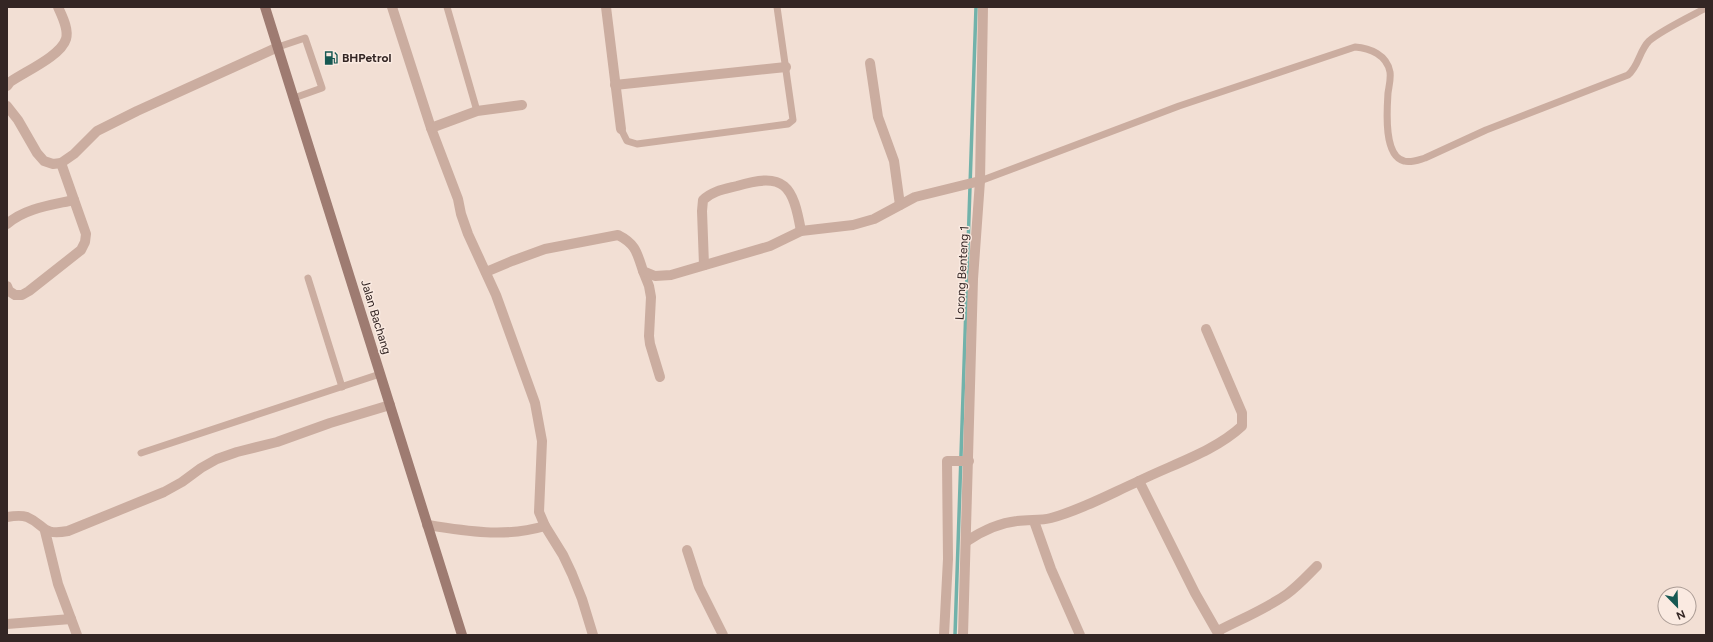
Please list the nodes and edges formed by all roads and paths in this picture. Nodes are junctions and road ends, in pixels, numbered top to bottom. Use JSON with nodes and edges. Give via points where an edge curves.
{"nodes":[{"id":1,"x":58,"y":7,"type":"edge"},
{"id":2,"x":265,"y":7,"type":"edge"},
{"id":3,"x":392,"y":7,"type":"edge"},
{"id":4,"x":447,"y":7,"type":"edge"},
{"id":5,"x":606,"y":7,"type":"edge"},
{"id":6,"x":777,"y":7,"type":"edge"},
{"id":7,"x":983,"y":7,"type":"edge"},
{"id":8,"x":1706,"y":8,"type":"edge"},
{"id":9,"x":278,"y":47,"type":"junction"},
{"id":10,"x":870,"y":63,"type":"dead end"},
{"id":11,"x":786,"y":67,"type":"junction"},
{"id":12,"x":615,"y":85,"type":"junction"},
{"id":13,"x":7,"y":86,"type":"edge"},
{"id":14,"x":294,"y":98,"type":"junction"},
{"id":15,"x":7,"y":106,"type":"edge"},
{"id":16,"x":522,"y":106,"type":"dead end"},
{"id":17,"x":478,"y":111,"type":"junction"},
{"id":18,"x":431,"y":128,"type":"junction"},
{"id":19,"x":621,"y":129,"type":"joint"},
{"id":20,"x":61,"y":163,"type":"junction"},
{"id":21,"x":977,"y":182,"type":"junction"},
{"id":22,"x":74,"y":200,"type":"junction"},
{"id":23,"x":900,"y":205,"type":"junction"},
{"id":24,"x":7,"y":224,"type":"edge"},
{"id":25,"x":800,"y":231,"type":"junction"},
{"id":26,"x":704,"y":266,"type":"junction"},
{"id":27,"x":643,"y":271,"type":"junction"},
{"id":28,"x":486,"y":272,"type":"junction"},
{"id":29,"x":308,"y":278,"type":"dead end"},
{"id":30,"x":7,"y":286,"type":"edge"},
{"id":31,"x":1206,"y":329,"type":"dead end"},
{"id":32,"x":380,"y":374,"type":"junction"},
{"id":33,"x":660,"y":377,"type":"dead end"},
{"id":34,"x":342,"y":387,"type":"junction"},
{"id":35,"x":390,"y":405,"type":"junction"},
{"id":36,"x":141,"y":453,"type":"dead end"},
{"id":37,"x":967,"y":461,"type":"junction"},
{"id":38,"x":1139,"y":481,"type":"junction"},
{"id":39,"x":7,"y":517,"type":"edge"},
{"id":40,"x":1034,"y":521,"type":"junction"},
{"id":41,"x":427,"y":525,"type":"junction"},
{"id":42,"x":545,"y":526,"type":"junction"},
{"id":43,"x":45,"y":531,"type":"junction"},
{"id":44,"x":967,"y":541,"type":"junction"},
{"id":45,"x":687,"y":550,"type":"dead end"},
{"id":46,"x":1317,"y":566,"type":"dead end"},
{"id":47,"x":71,"y":619,"type":"junction"},
{"id":48,"x":7,"y":624,"type":"edge"},
{"id":49,"x":1219,"y":633,"type":"edge"},
{"id":50,"x":77,"y":635,"type":"edge"},
{"id":51,"x":462,"y":635,"type":"edge"},
{"id":52,"x":593,"y":635,"type":"edge"},
{"id":53,"x":723,"y":635,"type":"edge"},
{"id":54,"x":944,"y":635,"type":"edge"},
{"id":55,"x":963,"y":635,"type":"edge"},
{"id":56,"x":1080,"y":635,"type":"edge"}],
"edges":[{"from":1,"to":13,"type":"street","via":[[66,29],[67,38],[63,46]]},
{"from":2,"to":9,"type":"street","name":"Jalan Bachang"},
{"from":3,"to":18,"type":"street"},
{"from":4,"to":17,"type":"lane"},
{"from":5,"to":12,"type":"street"},
{"from":6,"to":11,"type":"lane"},
{"from":7,"to":21,"type":"street","name":"Lorong Benteng 1"},
{"from":8,"to":21,"type":"lane","via":[[1650,41],[1634,70],[1628,75],[1411,162],[1395,156],[1389,139],[1387,104],[1390,71],[1385,59],[1378,53],[1355,47],[1179,106]]},
{"from":9,"to":14,"type":"street","name":"Jalan Bachang"},
{"from":9,"to":14,"type":"lane","via":[[305,38],[322,88]]},
{"from":9,"to":20,"type":"street","via":[[97,131]]},
{"from":10,"to":23,"type":"street","via":[[878,117],[894,162]]},
{"from":11,"to":12,"type":"street"},
{"from":11,"to":19,"type":"lane","via":[[793,120],[788,124],[637,144],[627,141]]},
{"from":12,"to":19,"type":"street"},
{"from":14,"to":32,"type":"street","name":"Jalan Bachang"},
{"from":15,"to":20,"type":"street","via":[[44,161],[52,164]]},
{"from":16,"to":17,"type":"street"},
{"from":17,"to":18,"type":"street"},
{"from":18,"to":28,"type":"street","via":[[468,234]]},
{"from":20,"to":22,"type":"street"},
{"from":21,"to":23,"type":"street","via":[[915,197]]},
{"from":21,"to":37,"type":"street","name":"Lorong Benteng 1"},
{"from":22,"to":24,"type":"street","via":[[33,210]]},
{"from":22,"to":30,"type":"street","via":[[86,234],[81,250],[22,295],[15,295]]},
{"from":23,"to":25,"type":"street","via":[[874,219],[853,225]]},
{"from":25,"to":26,"type":"street","via":[[770,246]]},
{"from":25,"to":26,"type":"street","via":[[796,204],[790,192],[778,183],[768,180],[753,181],[709,194],[703,200],[702,211]]},
{"from":26,"to":27,"type":"street","via":[[671,275],[655,276]]},
{"from":27,"to":28,"type":"street","via":[[629,240],[618,235],[545,249]]},
{"from":27,"to":33,"type":"street","via":[[651,297],[650,344]]},
{"from":28,"to":42,"type":"street","via":[[508,325],[535,403],[542,441],[539,512]]},
{"from":29,"to":34,"type":"lane"},
{"from":31,"to":38,"type":"street","via":[[1242,413],[1242,426],[1204,452]]},
{"from":32,"to":34,"type":"lane"},
{"from":32,"to":35,"type":"street","name":"Jalan Bachang"},
{"from":34,"to":36,"type":"lane"},
{"from":35,"to":41,"type":"street","name":"Jalan Bachang"},
{"from":35,"to":43,"type":"street","via":[[217,459],[164,492],[68,531]]},
{"from":37,"to":44,"type":"street","name":"Lorong Benteng 1"},
{"from":37,"to":54,"type":"street","via":[[947,461],[948,560]]},
{"from":38,"to":40,"type":"street","via":[[1064,514]]},
{"from":38,"to":49,"type":"street","via":[[1195,593]]},
{"from":39,"to":43,"type":"street","via":[[26,517]]},
{"from":40,"to":44,"type":"street","via":[[1003,523]]},
{"from":40,"to":56,"type":"street","via":[[1051,569]]},
{"from":41,"to":42,"type":"street","via":[[484,534],[528,531]]},
{"from":41,"to":51,"type":"street","name":"Jalan Bachang"},
{"from":42,"to":52,"type":"street","via":[[572,574]]},
{"from":43,"to":47,"type":"street","via":[[58,584]]},
{"from":44,"to":55,"type":"street","name":"Lorong Benteng 1"},
{"from":45,"to":53,"type":"street","via":[[700,587]]},
{"from":46,"to":49,"type":"street","via":[[1287,594]]},
{"from":47,"to":48,"type":"street"},
{"from":47,"to":50,"type":"street"}]}
